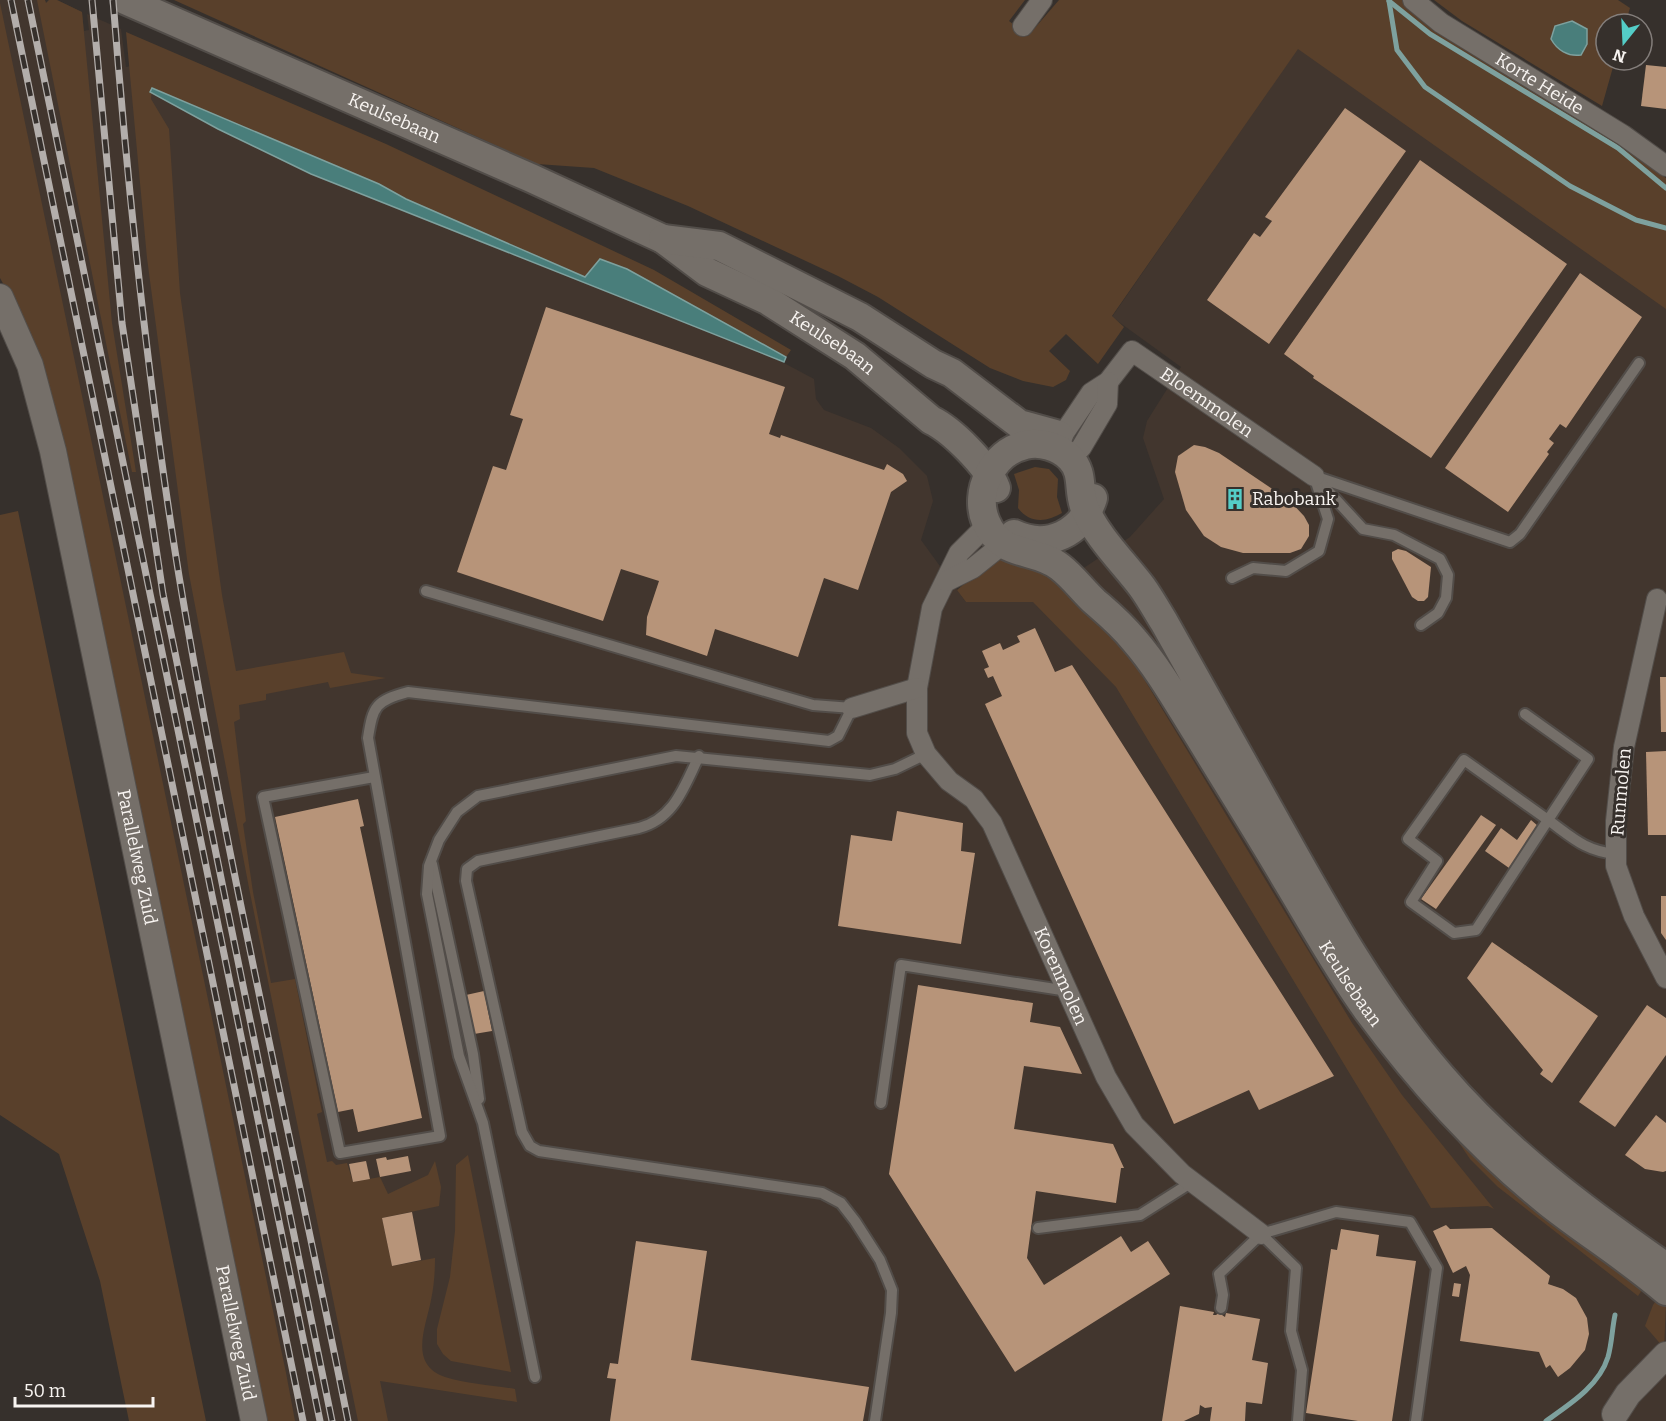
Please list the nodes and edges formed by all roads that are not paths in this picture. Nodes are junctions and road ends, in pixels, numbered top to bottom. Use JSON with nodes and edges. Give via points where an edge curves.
{"nodes":[{"id":1,"x":125,"y":0,"type":"edge"},
{"id":2,"x":1042,"y":0,"type":"edge"},
{"id":3,"x":1413,"y":0,"type":"edge"},
{"id":4,"x":1023,"y":26,"type":"dead end"},
{"id":5,"x":1666,"y":166,"type":"edge"},
{"id":6,"x":663,"y":239,"type":"junction"},
{"id":7,"x":0,"y":297,"type":"edge"},
{"id":8,"x":1639,"y":363,"type":"dead end"},
{"id":9,"x":1050,"y":441,"type":"junction"},
{"id":10,"x":1314,"y":476,"type":"junction"},
{"id":11,"x":987,"y":480,"type":"junction"},
{"id":12,"x":1090,"y":506,"type":"junction"},
{"id":13,"x":1002,"y":535,"type":"junction"},
{"id":14,"x":1044,"y":549,"type":"junction"},
{"id":15,"x":1232,"y":578,"type":"dead end"},
{"id":16,"x":426,"y":591,"type":"dead end"},
{"id":17,"x":1657,"y":599,"type":"dead end"},
{"id":18,"x":1421,"y":625,"type":"dead end"},
{"id":19,"x":917,"y":688,"type":"junction"},
{"id":20,"x":852,"y":708,"type":"junction"},
{"id":21,"x":1525,"y":714,"type":"dead end"},
{"id":22,"x":926,"y":754,"type":"junction"},
{"id":23,"x":699,"y":756,"type":"junction"},
{"id":24,"x":374,"y":777,"type":"junction"},
{"id":25,"x":1548,"y":820,"type":"junction"},
{"id":26,"x":1616,"y":854,"type":"junction"},
{"id":27,"x":1666,"y":978,"type":"edge"},
{"id":28,"x":1068,"y":991,"type":"junction"},
{"id":29,"x":881,"y":1103,"type":"dead end"},
{"id":30,"x":1192,"y":1182,"type":"junction"},
{"id":31,"x":1038,"y":1228,"type":"dead end"},
{"id":32,"x":1261,"y":1234,"type":"junction"},
{"id":33,"x":1666,"y":1267,"type":"edge"},
{"id":34,"x":1666,"y":1290,"type":"edge"},
{"id":35,"x":1221,"y":1308,"type":"dead end"},
{"id":36,"x":1666,"y":1356,"type":"edge"},
{"id":37,"x":535,"y":1377,"type":"dead end"},
{"id":38,"x":1666,"y":1379,"type":"edge"},
{"id":39,"x":1611,"y":1417,"type":"edge"},
{"id":40,"x":254,"y":1421,"type":"edge"},
{"id":41,"x":875,"y":1421,"type":"edge"},
{"id":42,"x":1298,"y":1421,"type":"edge"},
{"id":43,"x":1416,"y":1421,"type":"edge"}],
"edges":[{"from":1,"to":6,"type":"main road","name":"Keulsebaan"},
{"from":2,"to":4,"type":"street"},
{"from":3,"to":5,"type":"street","name":"Korte Heide","via":[[1441,23],[1613,128]]},
{"from":6,"to":9,"type":"main road","name":"Keulsebaan","via":[[719,246],[860,317],[952,373],[1005,414]]},
{"from":6,"to":11,"type":"main road","name":"Keulsebaan","via":[[707,272],[767,300],[855,356],[931,420],[937,434]]},
{"from":7,"to":40,"type":"street","name":"Parallelweg Zuid","via":[[30,365],[53,451]]},
{"from":8,"to":10,"type":"lane","via":[[1520,534],[1510,542]]},
{"from":9,"to":10,"type":"street","name":"Bloemmolen","via":[[1107,404],[1108,382],[1132,351]]},
{"from":9,"to":11,"type":"main road","via":[[1006,454],[992,468]]},
{"from":9,"to":12,"type":"main road","via":[[1092,470]]},
{"from":10,"to":15,"type":"lane","via":[[1328,519],[1319,551],[1286,571],[1253,568]]},
{"from":10,"to":18,"type":"lane","via":[[1363,529],[1394,535],[1440,559],[1448,575],[1446,598],[1438,613]]},
{"from":11,"to":13,"type":"main road","via":[[995,485],[1000,517],[1006,528]]},
{"from":12,"to":14,"type":"main road","via":[[1073,530]]},
{"from":12,"to":33,"type":"main road","name":"Keulsebaan","via":[[1139,569],[1140,585],[1345,942],[1411,1039],[1479,1117],[1522,1157]]},
{"from":13,"to":14,"type":"main road","via":[[1028,540]]},
{"from":13,"to":19,"type":"street","name":"Korenmolen","via":[[959,553],[932,608]]},
{"from":14,"to":34,"type":"main road","name":"Keulsebaan","via":[[1071,560],[1137,643],[1172,693],[1346,979],[1413,1068],[1509,1168]]},
{"from":16,"to":20,"type":"lane","via":[[813,705]]},
{"from":17,"to":26,"type":"street","name":"Runmolen","via":[[1624,747]]},
{"from":19,"to":20,"type":"street"},
{"from":19,"to":22,"type":"street","name":"Korenmolen","via":[[916,733]]},
{"from":20,"to":24,"type":"lane","via":[[838,736],[829,741],[408,692],[384,699],[373,711],[368,738]]},
{"from":21,"to":25,"type":"lane","via":[[1588,759]]},
{"from":22,"to":23,"type":"lane","via":[[895,770],[870,775]]},
{"from":22,"to":28,"type":"street","name":"Korenmolen","via":[[949,781],[974,799],[992,823]]},
{"from":23,"to":37,"type":"lane","via":[[654,759],[478,796],[457,812],[431,857],[427,887],[432,923],[459,1056],[483,1123]]},
{"from":23,"to":41,"type":"lane","via":[[675,804],[660,820],[639,828],[478,861],[467,869],[466,881],[522,1132],[530,1146],[539,1151],[822,1193],[841,1203],[877,1255],[892,1290]]},
{"from":24,"to":24,"type":"lane","via":[[263,797],[340,1153],[441,1136]]},
{"from":25,"to":25,"type":"lane","via":[[1476,930],[1454,933],[1411,902],[1437,861],[1408,839],[1464,760]]},
{"from":25,"to":26,"type":"lane","via":[[1594,852]]},
{"from":26,"to":27,"type":"street","name":"Runmolen","via":[[1616,866],[1634,916]]},
{"from":28,"to":29,"type":"lane","via":[[901,965]]},
{"from":28,"to":30,"type":"street","name":"Korenmolen","via":[[1106,1077],[1134,1125]]},
{"from":30,"to":31,"type":"lane","via":[[1140,1215]]},
{"from":30,"to":32,"type":"street","name":"Korenmolen"},
{"from":32,"to":35,"type":"lane","via":[[1219,1274]]},
{"from":32,"to":42,"type":"lane","via":[[1296,1268],[1291,1331],[1302,1370]]},
{"from":32,"to":43,"type":"lane","via":[[1336,1212],[1410,1222],[1437,1268]]},
{"from":36,"to":39,"type":"street"},
{"from":38,"to":39,"type":"street","via":[[1638,1404]]}]}
